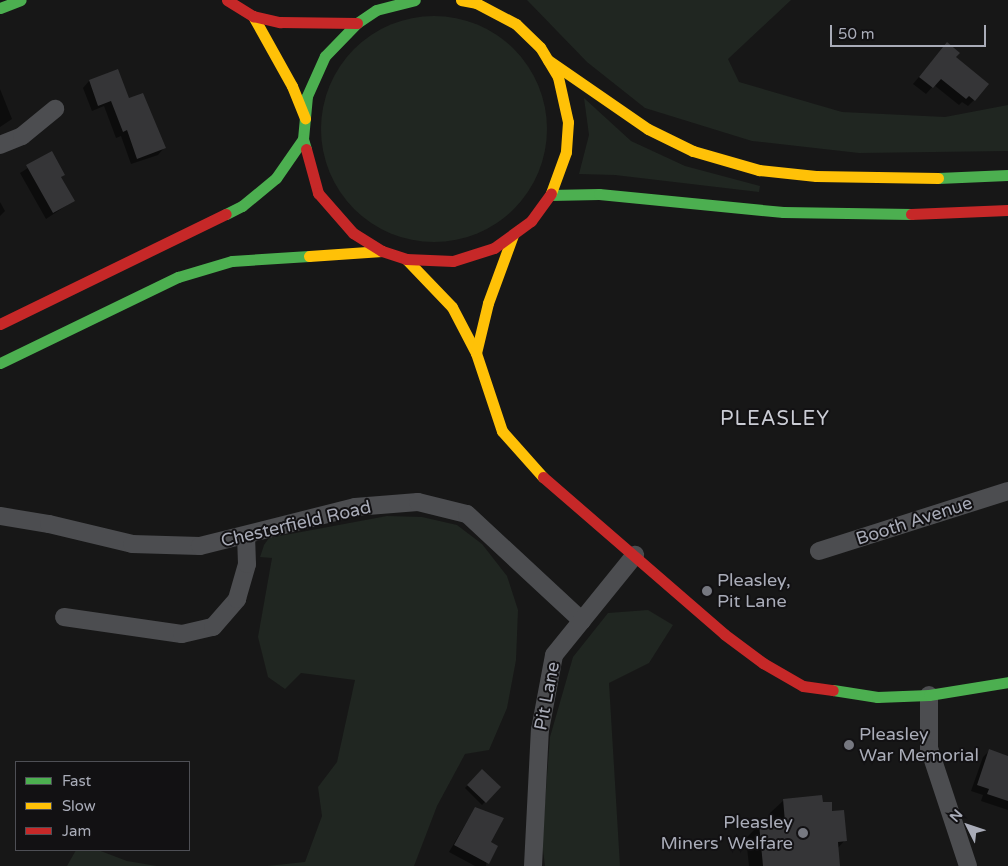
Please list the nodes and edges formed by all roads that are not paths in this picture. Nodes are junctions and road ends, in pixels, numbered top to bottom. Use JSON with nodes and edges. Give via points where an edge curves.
{"nodes":[{"id":1,"x":21,"y":0,"type":"edge"},
{"id":2,"x":227,"y":0,"type":"edge"},
{"id":3,"x":415,"y":0,"type":"edge"},
{"id":4,"x":461,"y":0,"type":"edge"},
{"id":5,"x":497,"y":0,"type":"edge"},
{"id":6,"x":396,"y":2,"type":"edge"},
{"id":7,"x":0,"y":8,"type":"edge"},
{"id":8,"x":253,"y":16,"type":"junction"},
{"id":9,"x":502,"y":16,"type":"junction"},
{"id":10,"x":357,"y":23,"type":"junction"},
{"id":11,"x":548,"y":60,"type":"junction"},
{"id":12,"x":54,"y":110,"type":"dead end"},
{"id":13,"x":305,"y":119,"type":"junction"},
{"id":14,"x":303,"y":139,"type":"junction"},
{"id":15,"x":0,"y":145,"type":"edge"},
{"id":16,"x":1008,"y":175,"type":"edge"},
{"id":17,"x":550,"y":195,"type":"junction"},
{"id":18,"x":1008,"y":210,"type":"edge"},
{"id":19,"x":513,"y":235,"type":"junction"},
{"id":20,"x":382,"y":251,"type":"junction"},
{"id":21,"x":406,"y":259,"type":"junction"},
{"id":22,"x":0,"y":324,"type":"edge"},
{"id":23,"x":476,"y":353,"type":"junction"},
{"id":24,"x":0,"y":363,"type":"edge"},
{"id":25,"x":1008,"y":491,"type":"edge"},
{"id":26,"x":0,"y":516,"type":"edge"},
{"id":27,"x":246,"y":536,"type":"junction"},
{"id":28,"x":819,"y":552,"type":"dead end"},
{"id":29,"x":636,"y":555,"type":"junction"},
{"id":30,"x":64,"y":617,"type":"dead end"},
{"id":31,"x":582,"y":622,"type":"junction"},
{"id":32,"x":1008,"y":682,"type":"edge"},
{"id":33,"x":929,"y":695,"type":"junction"},
{"id":34,"x":533,"y":866,"type":"edge"},
{"id":35,"x":968,"y":866,"type":"edge"}],
"edges":[{"from":1,"to":7,"type":"main road"},
{"from":2,"to":8,"type":"main road"},
{"from":3,"to":6,"type":"main road"},
{"from":4,"to":9,"type":"main road","via":[[476,2]]},
{"from":5,"to":9,"type":"main road"},
{"from":6,"to":10,"type":"main road"},
{"from":8,"to":10,"type":"main road","via":[[280,22]]},
{"from":8,"to":13,"type":"main road","via":[[292,86]]},
{"from":9,"to":11,"type":"main road","via":[[516,24],[540,47]]},
{"from":10,"to":13,"type":"main road","via":[[325,56],[307,96]]},
{"from":11,"to":16,"type":"main road","via":[[648,129],[693,151],[759,170],[816,176],[913,179]]},
{"from":11,"to":17,"type":"main road","via":[[558,77],[568,122],[566,152]]},
{"from":12,"to":15,"type":"street","via":[[22,136]]},
{"from":13,"to":14,"type":"main road"},
{"from":14,"to":20,"type":"main road","via":[[310,171],[331,212],[353,233]]},
{"from":14,"to":22,"type":"main road","via":[[276,178],[242,206]]},
{"from":17,"to":18,"type":"main road","via":[[599,194],[783,212],[904,214]]},
{"from":17,"to":19,"type":"main road","via":[[531,221]]},
{"from":19,"to":21,"type":"main road","via":[[494,248],[453,261]]},
{"from":19,"to":23,"type":"main road","via":[[488,303]]},
{"from":20,"to":21,"type":"main road"},
{"from":20,"to":24,"type":"main road","via":[[232,261],[178,277]]},
{"from":21,"to":23,"type":"main road","via":[[452,307]]},
{"from":23,"to":29,"type":"main road","via":[[502,431],[534,469]]},
{"from":25,"to":28,"type":"street","name":"Booth Avenue"},
{"from":26,"to":27,"type":"street","name":"Chesterfield Road","via":[[132,544],[200,546]]},
{"from":27,"to":30,"type":"street","via":[[247,564],[237,599],[213,627],[182,634]]},
{"from":27,"to":31,"type":"street","name":"Chesterfield Road","via":[[355,507],[418,502],[467,514]]},
{"from":29,"to":31,"type":"street","name":"Pit Lane"},
{"from":29,"to":33,"type":"main road","via":[[724,634],[803,686],[877,697]]},
{"from":31,"to":34,"type":"street","name":"Pit Lane","via":[[554,655],[540,730]]},
{"from":32,"to":33,"type":"main road"},
{"from":33,"to":35,"type":"street","via":[[929,748]]}]}
